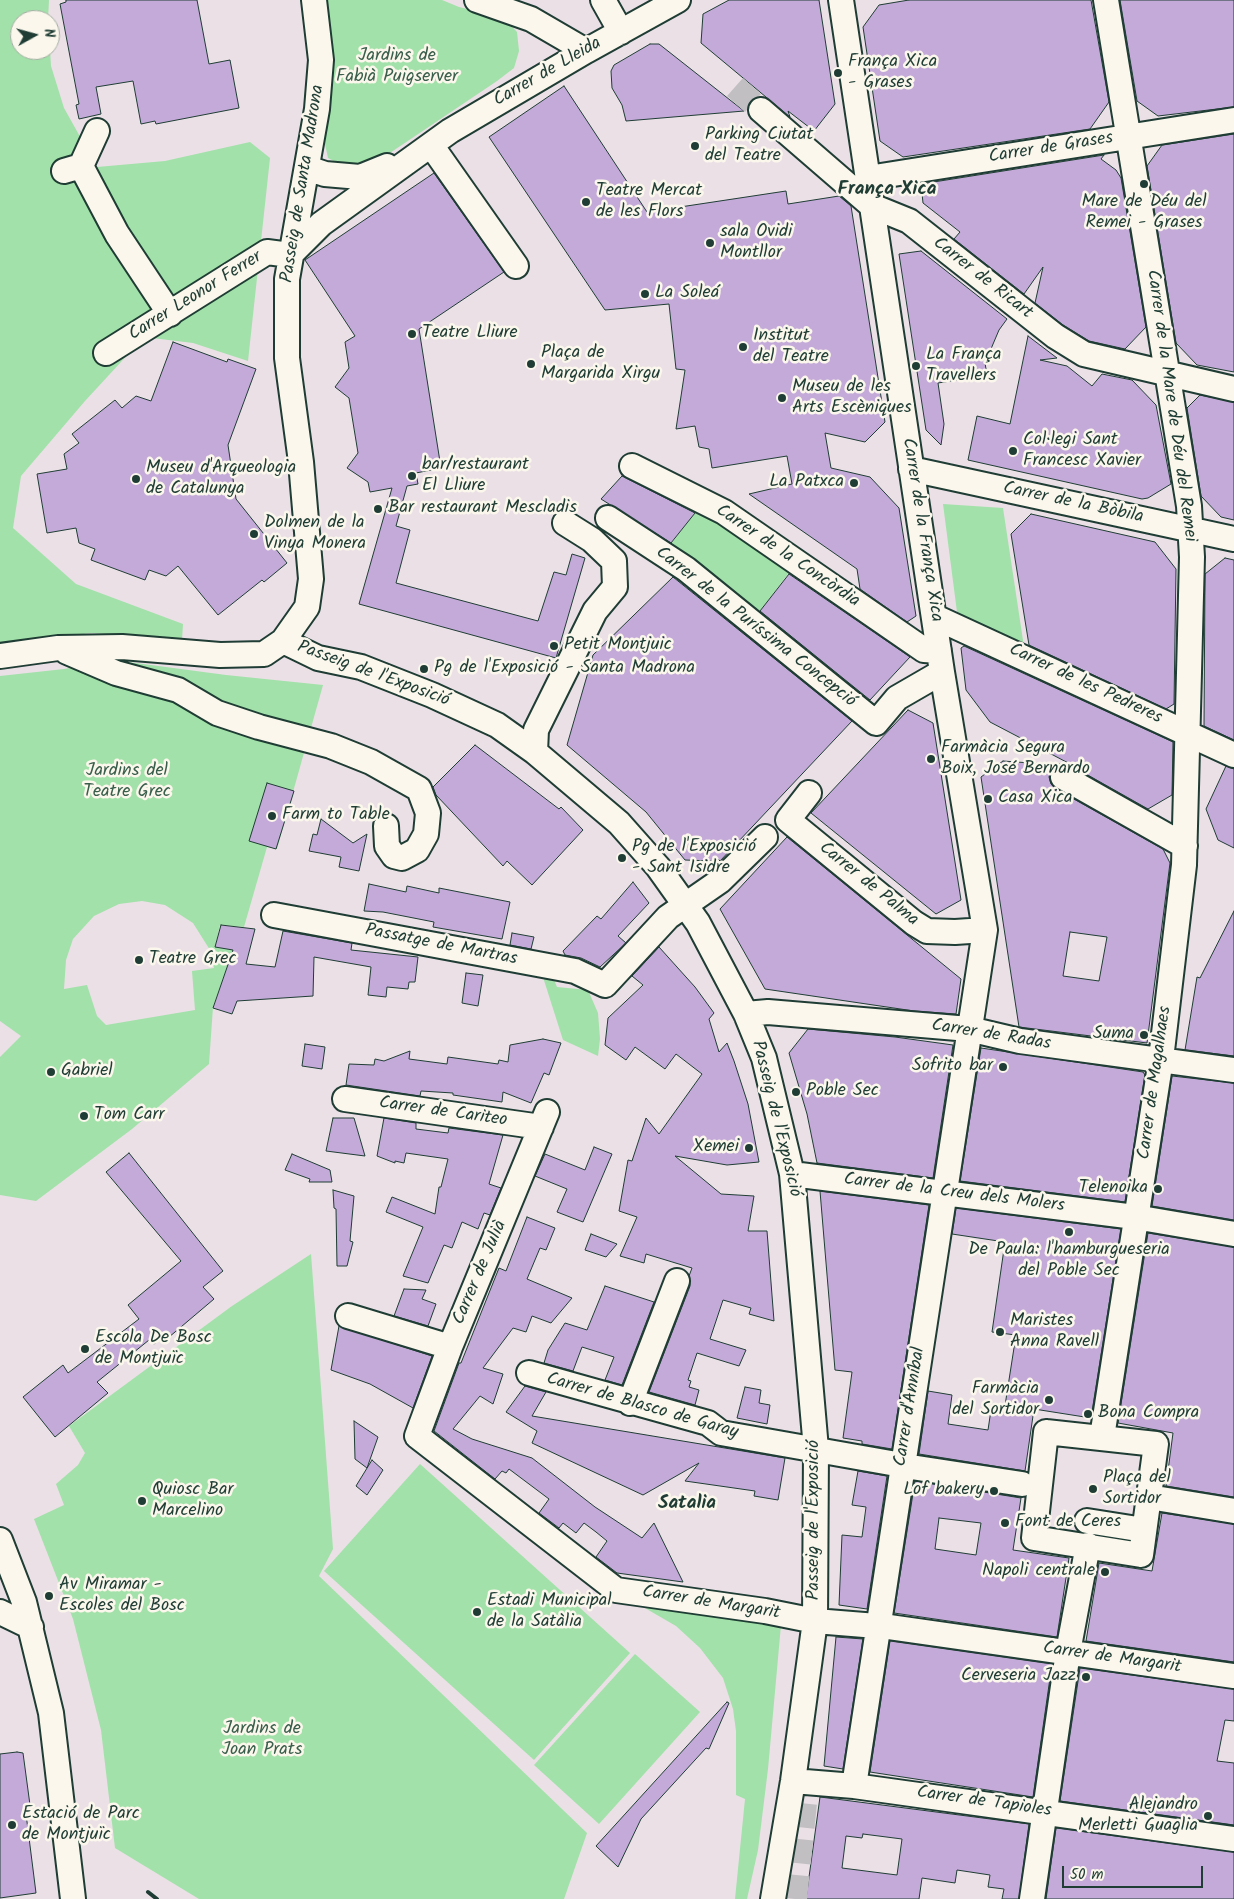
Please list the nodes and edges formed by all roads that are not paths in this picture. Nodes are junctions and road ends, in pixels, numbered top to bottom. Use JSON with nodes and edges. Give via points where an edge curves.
{"nodes":[{"id":1,"x":314,"y":0,"type":"edge"},
{"id":2,"x":478,"y":0,"type":"edge"},
{"id":3,"x":602,"y":0,"type":"edge"},
{"id":4,"x":678,"y":0,"type":"edge"},
{"id":5,"x":841,"y":0,"type":"edge"},
{"id":6,"x":1106,"y":0,"type":"edge"},
{"id":7,"x":622,"y":32,"type":"junction"},
{"id":8,"x":586,"y":50,"type":"junction"},
{"id":9,"x":761,"y":110,"type":"tunnel mouth"},
{"id":10,"x":1234,"y":120,"type":"edge"},
{"id":11,"x":97,"y":131,"type":"dead end"},
{"id":12,"x":1127,"y":136,"type":"junction"},
{"id":13,"x":426,"y":148,"type":"junction"},
{"id":14,"x":811,"y":165,"type":"junction"},
{"id":15,"x":308,"y":168,"type":"junction"},
{"id":16,"x":866,"y":170,"type":"junction"},
{"id":17,"x":872,"y":206,"type":"junction"},
{"id":18,"x":290,"y":255,"type":"junction"},
{"id":19,"x":516,"y":266,"type":"dead end"},
{"id":20,"x":170,"y":314,"type":"junction"},
{"id":21,"x":106,"y":353,"type":"dead end"},
{"id":22,"x":1168,"y":375,"type":"junction"},
{"id":23,"x":1234,"y":389,"type":"edge"},
{"id":24,"x":632,"y":466,"type":"dead end"},
{"id":25,"x":911,"y":469,"type":"junction"},
{"id":26,"x":608,"y":518,"type":"dead end"},
{"id":27,"x":565,"y":523,"type":"dead end"},
{"id":28,"x":1191,"y":528,"type":"junction"},
{"id":29,"x":1234,"y":539,"type":"edge"},
{"id":30,"x":934,"y":617,"type":"junction"},
{"id":31,"x":282,"y":641,"type":"junction"},
{"id":32,"x":58,"y":648,"type":"junction"},
{"id":33,"x":0,"y":656,"type":"edge"},
{"id":34,"x":940,"y":661,"type":"junction"},
{"id":35,"x":1188,"y":733,"type":"junction"},
{"id":36,"x":535,"y":752,"type":"junction"},
{"id":37,"x":1234,"y":755,"type":"edge"},
{"id":38,"x":1062,"y":778,"type":"dead end"},
{"id":39,"x":809,"y":793,"type":"dead end"},
{"id":40,"x":386,"y":826,"type":"dead end"},
{"id":41,"x":765,"y":836,"type":"dead end"},
{"id":42,"x":1185,"y":846,"type":"junction"},
{"id":43,"x":687,"y":906,"type":"junction"},
{"id":44,"x":274,"y":915,"type":"dead end"},
{"id":45,"x":985,"y":930,"type":"junction"},
{"id":46,"x":746,"y":1014,"type":"junction"},
{"id":47,"x":969,"y":1030,"type":"junction"},
{"id":48,"x":1161,"y":1059,"type":"junction"},
{"id":49,"x":1234,"y":1070,"type":"edge"},
{"id":50,"x":345,"y":1099,"type":"dead end"},
{"id":51,"x":544,"y":1119,"type":"joint"},
{"id":52,"x":792,"y":1174,"type":"junction"},
{"id":53,"x":944,"y":1193,"type":"junction"},
{"id":54,"x":1135,"y":1217,"type":"junction"},
{"id":55,"x":1234,"y":1234,"type":"edge"},
{"id":56,"x":677,"y":1281,"type":"dead end"},
{"id":57,"x":348,"y":1316,"type":"dead end"},
{"id":58,"x":450,"y":1347,"type":"junction"},
{"id":59,"x":529,"y":1373,"type":"dead end"},
{"id":60,"x":630,"y":1403,"type":"junction"},
{"id":61,"x":417,"y":1436,"type":"joint"},
{"id":62,"x":1102,"y":1437,"type":"junction"},
{"id":63,"x":816,"y":1448,"type":"junction"},
{"id":64,"x":907,"y":1466,"type":"junction"},
{"id":65,"x":1030,"y":1486,"type":"junction"},
{"id":66,"x":1149,"y":1497,"type":"junction"},
{"id":67,"x":1234,"y":1511,"type":"edge"},
{"id":68,"x":1087,"y":1522,"type":"dead end"},
{"id":69,"x":1144,"y":1530,"type":"junction"},
{"id":70,"x":0,"y":1540,"type":"edge"},
{"id":71,"x":1088,"y":1545,"type":"junction"},
{"id":72,"x":0,"y":1612,"type":"edge"},
{"id":73,"x":815,"y":1621,"type":"junction"},
{"id":74,"x":878,"y":1625,"type":"junction"},
{"id":75,"x":31,"y":1627,"type":"junction"},
{"id":76,"x":1068,"y":1652,"type":"junction"},
{"id":77,"x":1234,"y":1676,"type":"edge"},
{"id":78,"x":854,"y":1786,"type":"junction"},
{"id":79,"x":797,"y":1792,"type":"junction"},
{"id":80,"x":1045,"y":1812,"type":"junction"},
{"id":81,"x":1234,"y":1840,"type":"edge"},
{"id":82,"x":73,"y":1899,"type":"edge"},
{"id":83,"x":773,"y":1899,"type":"edge"},
{"id":84,"x":1032,"y":1899,"type":"edge"}],
"edges":[{"from":1,"to":15,"type":"street","name":"Passeig de Santa Madrona","via":[[321,60]]},
{"from":2,"to":8,"type":"street","via":[[531,19]]},
{"from":3,"to":7,"type":"street"},
{"from":4,"to":7,"type":"street","name":"Carrer de Lleida"},
{"from":5,"to":16,"type":"street","name":"Carrer de la França Xica"},
{"from":6,"to":12,"type":"street","name":"Carrer de la Mare de Déu del Remei"},
{"from":7,"to":8,"type":"street","name":"Carrer de Lleida"},
{"from":8,"to":13,"type":"street","name":"Carrer de Lleida"},
{"from":9,"to":14,"type":"street","name":"Carrer de Ricart"},
{"from":10,"to":12,"type":"street","name":"Carrer de Grases"},
{"from":11,"to":20,"type":"street","via":[[72,168]]},
{"from":12,"to":16,"type":"street","name":"Carrer de Grases"},
{"from":12,"to":22,"type":"street","name":"Carrer de la Mare de Déu del Remei"},
{"from":13,"to":15,"type":"street","name":"Carrer de Lleida","via":[[360,177],[325,174]]},
{"from":13,"to":18,"type":"street","name":"Carrer de Lleida","via":[[321,224]]},
{"from":13,"to":19,"type":"street"},
{"from":14,"to":16,"type":"street","name":"Carrer de Grases"},
{"from":14,"to":17,"type":"street","name":"Carrer de Ricart"},
{"from":15,"to":18,"type":"street","name":"Passeig de Santa Madrona"},
{"from":16,"to":17,"type":"street","name":"Carrer de la França Xica"},
{"from":17,"to":22,"type":"street","name":"Carrer de Ricart","via":[[909,221],[1055,336],[1084,354]]},
{"from":17,"to":25,"type":"street","name":"Carrer de la França Xica"},
{"from":18,"to":20,"type":"street","name":"Carrer Leonor Ferrer","via":[[267,252]]},
{"from":18,"to":31,"type":"street","name":"Passeig de Santa Madrona","via":[[287,358],[301,462],[311,579],[307,607]]},
{"from":20,"to":21,"type":"street","name":"Carrer Leonor Ferrer"},
{"from":22,"to":23,"type":"street","name":"Carrer de Ricart"},
{"from":22,"to":28,"type":"street","name":"Carrer de la Mare de Déu del Remei"},
{"from":24,"to":34,"type":"street","name":"Carrer de la Concòrdia","via":[[724,512]]},
{"from":25,"to":28,"type":"street","name":"Carrer de la Bòbila"},
{"from":25,"to":30,"type":"street","name":"Carrer de la França Xica"},
{"from":26,"to":34,"type":"street","name":"Carrer de la Puríssima Concepció","via":[[686,569],[876,723],[897,698]]},
{"from":27,"to":36,"type":"street","via":[[592,540],[614,561],[614,588],[595,611],[536,730]]},
{"from":28,"to":29,"type":"street","name":"Carrer de la Bòbila"},
{"from":28,"to":35,"type":"street","name":"Carrer de la Mare de Déu del Remei"},
{"from":30,"to":34,"type":"street","name":"Carrer de la França Xica"},
{"from":30,"to":35,"type":"street","name":"Carrer de les Pedreres"},
{"from":31,"to":32,"type":"street","name":"Passeig de Santa Madrona","via":[[264,654],[220,655],[122,647]]},
{"from":31,"to":36,"type":"street","name":"Passeig de l'Exposició","via":[[318,658],[361,667],[432,695],[497,725]]},
{"from":32,"to":33,"type":"street","name":"Passeig de Santa Madrona"},
{"from":32,"to":40,"type":"street","via":[[116,673],[178,690],[217,713],[331,746],[371,762],[419,789],[428,813],[426,834],[417,850],[402,858],[394,856],[387,846]]},
{"from":34,"to":45,"type":"street","name":"Carrer de la França Xica"},
{"from":35,"to":37,"type":"street","name":"Carrer de les Pedreres"},
{"from":35,"to":42,"type":"street","name":"Carrer de la Mare de Déu del Remei"},
{"from":36,"to":43,"type":"street","name":"Passeig de l'Exposició","via":[[619,823]]},
{"from":38,"to":42,"type":"street"},
{"from":39,"to":45,"type":"street","name":"Carrer de Palma","via":[[788,820],[914,923],[927,931]]},
{"from":41,"to":43,"type":"street","via":[[720,881]]},
{"from":42,"to":48,"type":"street","name":"Carrer de Magalhaes"},
{"from":43,"to":44,"type":"street","name":"Passatge de Martras","via":[[668,917],[605,985],[575,971]]},
{"from":43,"to":46,"type":"street","name":"Passeig de l'Exposició"},
{"from":45,"to":47,"type":"street","name":"Carrer de la França Xica"},
{"from":46,"to":47,"type":"street","name":"Carrer de Radas","via":[[768,1012]]},
{"from":46,"to":52,"type":"street","name":"Passeig de l'Exposició","via":[[764,1058]]},
{"from":47,"to":48,"type":"street","name":"Carrer de Radas","via":[[1020,1041]]},
{"from":47,"to":53,"type":"street","name":"Carrer d'Anníbal"},
{"from":48,"to":49,"type":"street","name":"Carrer de Radas"},
{"from":48,"to":54,"type":"street","name":"Carrer de Magalhaes"},
{"from":50,"to":51,"type":"street","name":"Carrer de Cariteo"},
{"from":51,"to":58,"type":"street","name":"Carrer de Julià"},
{"from":52,"to":53,"type":"street","name":"Carrer de la Creu dels Molers"},
{"from":52,"to":63,"type":"street","name":"Passeig de l'Exposició"},
{"from":53,"to":54,"type":"street","name":"Carrer de la Creu dels Molers"},
{"from":53,"to":64,"type":"street","name":"Carrer d'Anníbal"},
{"from":54,"to":55,"type":"street","name":"Carrer de la Creu dels Molers"},
{"from":54,"to":62,"type":"street","name":"Carrer de Magalhaes"},
{"from":56,"to":60,"type":"street"},
{"from":57,"to":58,"type":"street"},
{"from":58,"to":61,"type":"street","name":"Carrer de Julià"},
{"from":59,"to":60,"type":"street","name":"Carrer de Blasco de Garay"},
{"from":60,"to":63,"type":"street","name":"Carrer de Blasco de Garay","via":[[708,1423],[721,1433]]},
{"from":61,"to":73,"type":"street","name":"Carrer de Margarit","via":[[616,1590]]},
{"from":62,"to":65,"type":"street","via":[[1046,1432]]},
{"from":62,"to":66,"type":"street","via":[[1156,1444]]},
{"from":63,"to":64,"type":"street","name":"Carrer de Blasco de Garay"},
{"from":63,"to":73,"type":"street","name":"Passeig de l'Exposició"},
{"from":64,"to":65,"type":"street","name":"Carrer de Blasco de Garay"},
{"from":64,"to":74,"type":"street","name":"Carrer d'Anníbal"},
{"from":65,"to":71,"type":"street","via":[[1034,1538]]},
{"from":66,"to":67,"type":"street"},
{"from":66,"to":69,"type":"street"},
{"from":68,"to":69,"type":"street"},
{"from":69,"to":71,"type":"street","via":[[1141,1555]]},
{"from":70,"to":75,"type":"street"},
{"from":71,"to":76,"type":"street"},
{"from":72,"to":75,"type":"street"},
{"from":73,"to":74,"type":"street","name":"Carrer de Margarit"},
{"from":73,"to":79,"type":"street","name":"Passeig de l'Exposició"},
{"from":74,"to":76,"type":"street","name":"Carrer de Margarit"},
{"from":74,"to":78,"type":"street","name":"Carrer d'Anníbal"},
{"from":75,"to":82,"type":"street","via":[[51,1713]]},
{"from":76,"to":77,"type":"street","name":"Carrer de Margarit"},
{"from":76,"to":80,"type":"street"},
{"from":78,"to":79,"type":"street","name":"Carrer de Tapioles"},
{"from":78,"to":80,"type":"street","name":"Carrer de Tapioles"},
{"from":79,"to":83,"type":"street","name":"Passeig de l'Exposició"},
{"from":80,"to":81,"type":"street","name":"Carrer de Tapioles"},
{"from":80,"to":84,"type":"street"}]}
